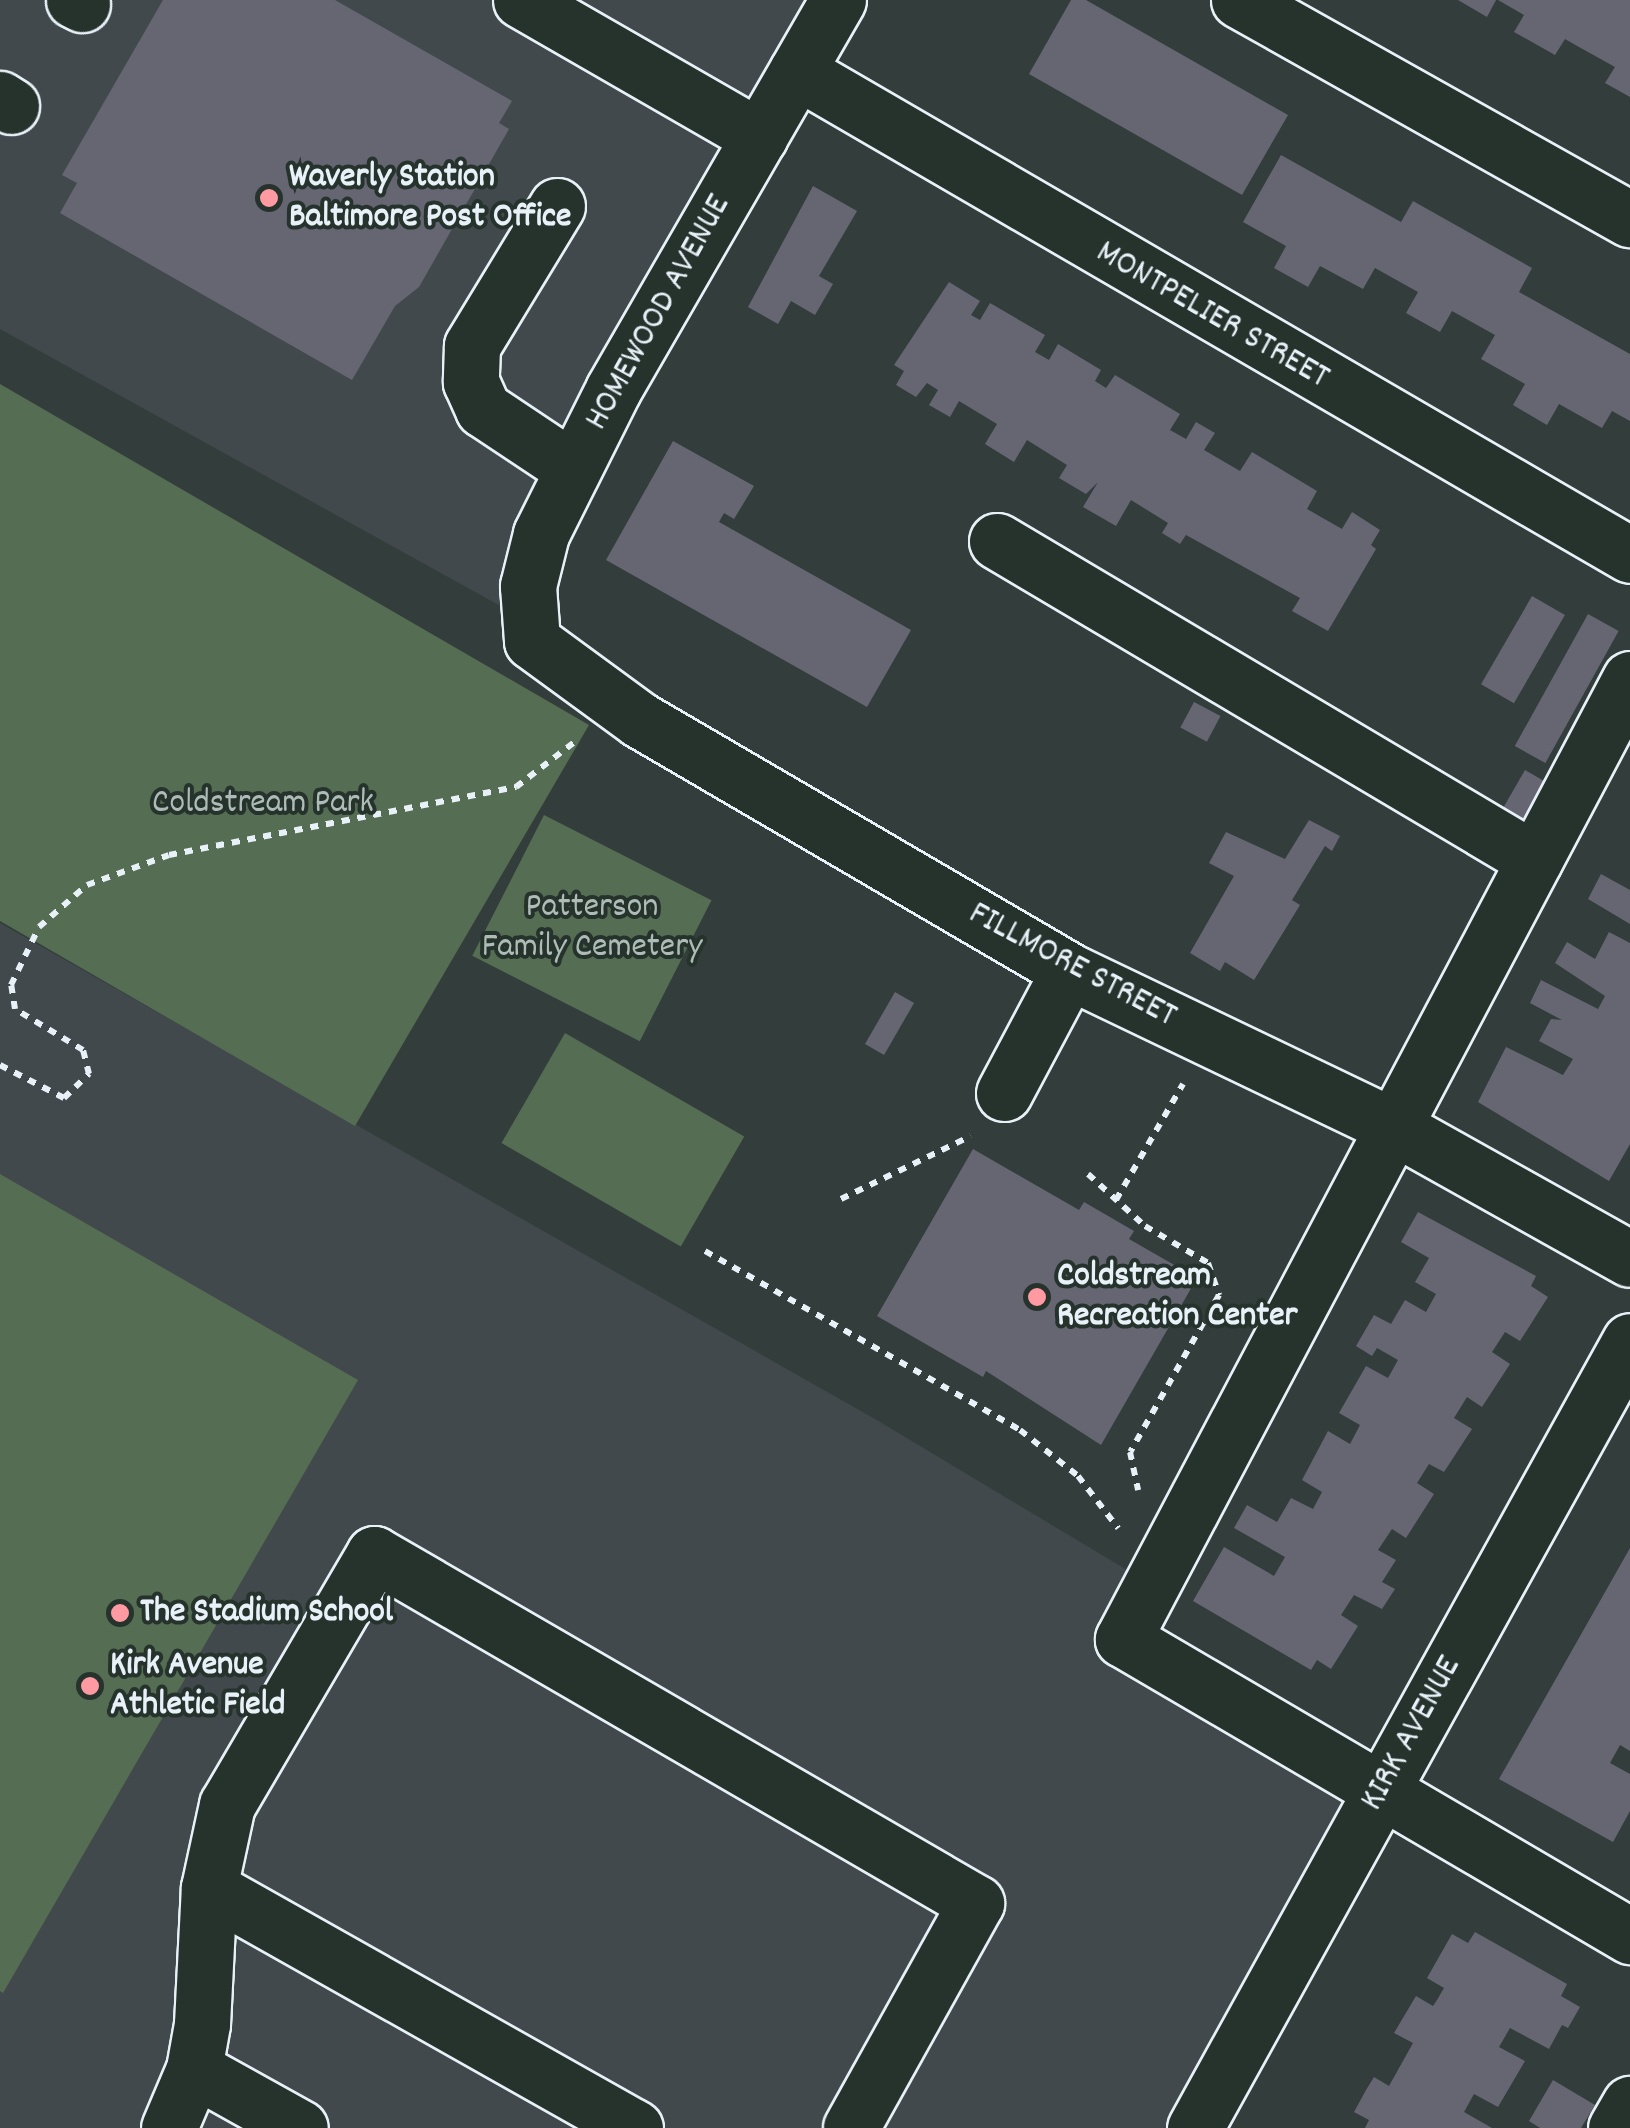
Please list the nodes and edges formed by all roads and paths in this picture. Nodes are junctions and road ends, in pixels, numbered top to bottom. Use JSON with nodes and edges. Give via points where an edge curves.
{"nodes":[{"id":1,"x":520,"y":0,"type":"edge"},
{"id":2,"x":838,"y":0,"type":"edge"},
{"id":3,"x":1240,"y":0,"type":"edge"},
{"id":4,"x":797,"y":70,"type":"junction"},
{"id":5,"x":759,"y":137,"type":"junction"},
{"id":6,"x":557,"y":206,"type":"dead end"},
{"id":7,"x":1630,"y":220,"type":"edge"},
{"id":8,"x":573,"y":469,"type":"junction"},
{"id":9,"x":997,"y":540,"type":"dead end"},
{"id":10,"x":1630,"y":555,"type":"edge"},
{"id":11,"x":532,"y":641,"type":"joint"},
{"id":12,"x":1630,"y":680,"type":"edge"},
{"id":13,"x":590,"y":730,"type":"dead end"},
{"id":14,"x":1535,"y":860,"type":"junction"},
{"id":15,"x":1069,"y":970,"type":"junction"},
{"id":16,"x":13,"y":994,"type":"junction"},
{"id":17,"x":0,"y":997,"type":"edge"},
{"id":18,"x":0,"y":1065,"type":"edge"},
{"id":19,"x":1190,"y":1071,"type":"dead end"},
{"id":20,"x":996,"y":1110,"type":"joint"},
{"id":21,"x":1394,"y":1127,"type":"junction"},
{"id":22,"x":1088,"y":1174,"type":"dead end"},
{"id":23,"x":842,"y":1199,"type":"dead end"},
{"id":24,"x":1116,"y":1200,"type":"junction"},
{"id":25,"x":705,"y":1251,"type":"dead end"},
{"id":26,"x":1630,"y":1260,"type":"edge"},
{"id":27,"x":1630,"y":1341,"type":"edge"},
{"id":28,"x":1156,"y":1577,"type":"junction"},
{"id":29,"x":1380,"y":1793,"type":"junction"},
{"id":30,"x":209,"y":1888,"type":"junction"},
{"id":31,"x":1630,"y":1936,"type":"edge"},
{"id":32,"x":194,"y":2069,"type":"junction"},
{"id":33,"x":1630,"y":2104,"type":"edge"},
{"id":34,"x":169,"y":2128,"type":"edge"},
{"id":35,"x":300,"y":2128,"type":"edge"},
{"id":36,"x":635,"y":2128,"type":"edge"},
{"id":37,"x":851,"y":2128,"type":"edge"},
{"id":38,"x":1194,"y":2128,"type":"edge"},
{"id":39,"x":1616,"y":2128,"type":"edge"}],
"edges":[{"from":1,"to":5,"type":"street"},
{"from":2,"to":4,"type":"street","name":"HOMEWOOD AVENUE"},
{"from":3,"to":7,"type":"street"},
{"from":4,"to":5,"type":"street","name":"HOMEWOOD AVENUE"},
{"from":4,"to":10,"type":"street","name":"MONTPELIER STREET"},
{"from":5,"to":8,"type":"street","name":"HOMEWOOD AVENUE"},
{"from":6,"to":8,"type":"street","via":[[472,346],[471,382],[483,409]]},
{"from":8,"to":11,"type":"street","name":"HOMEWOOD AVENUE","via":[[541,534],[528,586]]},
{"from":9,"to":14,"type":"street"},
{"from":11,"to":15,"type":"street","name":"FILLMORE STREET","via":[[640,720]]},
{"from":12,"to":14,"type":"street"},
{"from":13,"to":16,"type":"path","via":[[516,787],[120,869],[63,900],[38,927],[22,953]]},
{"from":14,"to":21,"type":"street"},
{"from":15,"to":20,"type":"street"},
{"from":15,"to":21,"type":"street","name":"FILLMORE STREET"},
{"from":16,"to":17,"type":"path"},
{"from":16,"to":18,"type":"path","via":[[15,1009],[82,1050],[89,1074],[64,1098]]},
{"from":19,"to":24,"type":"path"},
{"from":20,"to":23,"type":"path"},
{"from":21,"to":26,"type":"street","name":"FILLMORE STREET"},
{"from":21,"to":28,"type":"street"},
{"from":22,"to":24,"type":"path"},
{"from":24,"to":28,"type":"path","via":[[1145,1226],[1208,1262],[1219,1295],[1130,1452]]},
{"from":25,"to":28,"type":"path","via":[[1020,1430],[1078,1476]]},
{"from":27,"to":29,"type":"street","name":"KIRK AVENUE"},
{"from":28,"to":29,"type":"street","via":[[1123,1639]]},
{"from":29,"to":31,"type":"street"},
{"from":29,"to":38,"type":"street","name":"KIRK AVENUE"},
{"from":30,"to":32,"type":"street"},
{"from":30,"to":36,"type":"street"},
{"from":30,"to":37,"type":"street","via":[[227,1805],[374,1554],[976,1903]]},
{"from":32,"to":34,"type":"street"},
{"from":32,"to":35,"type":"street"},
{"from":33,"to":39,"type":"street"}]}
